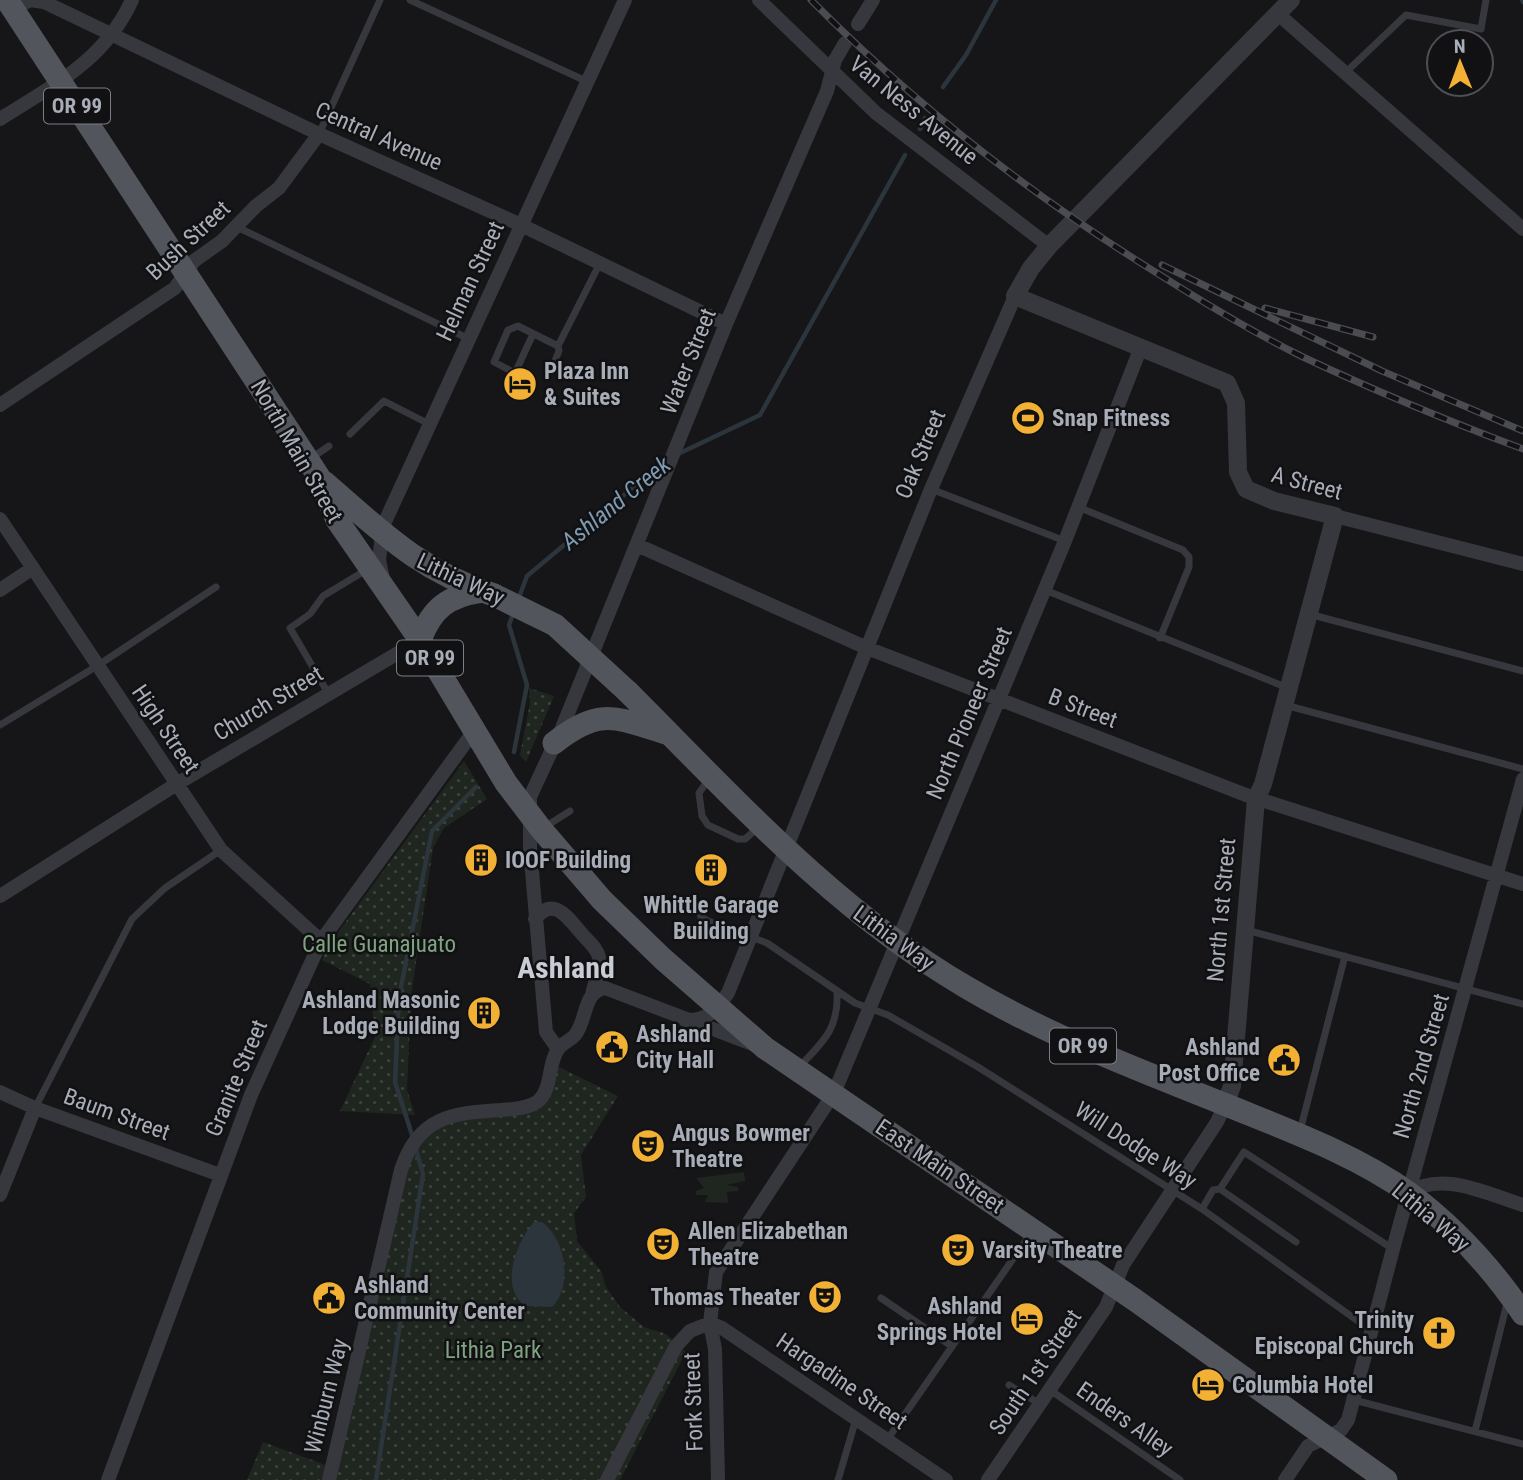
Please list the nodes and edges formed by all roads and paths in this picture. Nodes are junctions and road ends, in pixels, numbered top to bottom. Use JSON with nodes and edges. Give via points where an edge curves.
{"nodes":[{"id":1,"x":132,"y":0,"type":"edge"},
{"id":2,"x":380,"y":0,"type":"edge"},
{"id":3,"x":411,"y":0,"type":"edge"},
{"id":4,"x":625,"y":0,"type":"edge"},
{"id":5,"x":759,"y":0,"type":"edge"},
{"id":6,"x":873,"y":0,"type":"edge"},
{"id":7,"x":1291,"y":0,"type":"edge"},
{"id":8,"x":1486,"y":0,"type":"edge"},
{"id":9,"x":10,"y":4,"type":"edge"},
{"id":10,"x":1278,"y":14,"type":"junction"},
{"id":11,"x":858,"y":24,"type":"dead end"},
{"id":12,"x":113,"y":36,"type":"junction"},
{"id":13,"x":845,"y":43,"type":"dead end"},
{"id":14,"x":832,"y":73,"type":"junction"},
{"id":15,"x":1345,"y":73,"type":"junction"},
{"id":16,"x":60,"y":80,"type":"junction"},
{"id":17,"x":586,"y":81,"type":"junction"},
{"id":18,"x":0,"y":119,"type":"edge"},
{"id":19,"x":319,"y":134,"type":"junction"},
{"id":20,"x":522,"y":225,"type":"junction"},
{"id":21,"x":237,"y":228,"type":"junction"},
{"id":22,"x":1523,"y":229,"type":"edge"},
{"id":23,"x":1049,"y":246,"type":"junction"},
{"id":24,"x":600,"y":263,"type":"junction"},
{"id":25,"x":187,"y":272,"type":"junction"},
{"id":26,"x":1015,"y":296,"type":"junction"},
{"id":27,"x":726,"y":324,"type":"junction"},
{"id":28,"x":533,"y":334,"type":"junction"},
{"id":29,"x":469,"y":339,"type":"junction"},
{"id":30,"x":558,"y":346,"type":"junction"},
{"id":31,"x":1141,"y":347,"type":"junction"},
{"id":32,"x":548,"y":368,"type":"dead end"},
{"id":33,"x":0,"y":405,"type":"edge"},
{"id":34,"x":430,"y":425,"type":"junction"},
{"id":35,"x":350,"y":433,"type":"dead end"},
{"id":36,"x":329,"y":446,"type":"dead end"},
{"id":37,"x":313,"y":469,"type":"junction"},
{"id":38,"x":932,"y":489,"type":"junction"},
{"id":39,"x":1078,"y":507,"type":"junction"},
{"id":40,"x":1335,"y":516,"type":"junction"},
{"id":41,"x":0,"y":519,"type":"edge"},
{"id":42,"x":382,"y":534,"type":"junction"},
{"id":43,"x":1065,"y":541,"type":"junction"},
{"id":44,"x":637,"y":545,"type":"junction"},
{"id":45,"x":1523,"y":564,"type":"edge"},
{"id":46,"x":370,"y":567,"type":"junction"},
{"id":47,"x":33,"y":568,"type":"junction"},
{"id":48,"x":216,"y":587,"type":"dead end"},
{"id":49,"x":384,"y":587,"type":"junction"},
{"id":50,"x":0,"y":590,"type":"edge"},
{"id":51,"x":1045,"y":590,"type":"junction"},
{"id":52,"x":488,"y":593,"type":"junction"},
{"id":53,"x":1309,"y":614,"type":"junction"},
{"id":54,"x":1160,"y":638,"type":"junction"},
{"id":55,"x":419,"y":640,"type":"junction"},
{"id":56,"x":867,"y":648,"type":"junction"},
{"id":57,"x":97,"y":666,"type":"junction"},
{"id":58,"x":1523,"y":671,"type":"edge"},
{"id":59,"x":328,"y":693,"type":"junction"},
{"id":60,"x":1286,"y":697,"type":"junction"},
{"id":61,"x":999,"y":701,"type":"junction"},
{"id":62,"x":0,"y":725,"type":"edge"},
{"id":63,"x":474,"y":731,"type":"junction"},
{"id":64,"x":672,"y":735,"type":"junction"},
{"id":65,"x":554,"y":743,"type":"junction"},
{"id":66,"x":1523,"y":769,"type":"edge"},
{"id":67,"x":712,"y":775,"type":"junction"},
{"id":68,"x":1523,"y":779,"type":"edge"},
{"id":69,"x":175,"y":785,"type":"junction"},
{"id":70,"x":1256,"y":799,"type":"junction"},
{"id":71,"x":570,"y":811,"type":"dead end"},
{"id":72,"x":762,"y":824,"type":"junction"},
{"id":73,"x":533,"y":826,"type":"junction"},
{"id":74,"x":788,"y":849,"type":"junction"},
{"id":75,"x":221,"y":850,"type":"junction"},
{"id":76,"x":1496,"y":877,"type":"junction"},
{"id":77,"x":1523,"y":884,"type":"edge"},
{"id":78,"x":0,"y":896,"type":"edge"},
{"id":79,"x":696,"y":902,"type":"dead end"},
{"id":80,"x":535,"y":919,"type":"junction"},
{"id":81,"x":1244,"y":930,"type":"junction"},
{"id":82,"x":750,"y":936,"type":"junction"},
{"id":83,"x":321,"y":942,"type":"junction"},
{"id":84,"x":897,"y":942,"type":"junction"},
{"id":85,"x":1345,"y":956,"type":"junction"},
{"id":86,"x":1466,"y":988,"type":"junction"},
{"id":87,"x":837,"y":991,"type":"junction"},
{"id":88,"x":592,"y":995,"type":"junction"},
{"id":89,"x":1523,"y":1004,"type":"edge"},
{"id":90,"x":718,"y":1007,"type":"junction"},
{"id":91,"x":870,"y":1008,"type":"junction"},
{"id":92,"x":685,"y":1020,"type":"junction"},
{"id":93,"x":765,"y":1048,"type":"junction"},
{"id":94,"x":558,"y":1049,"type":"junction"},
{"id":95,"x":797,"y":1069,"type":"junction"},
{"id":96,"x":0,"y":1092,"type":"edge"},
{"id":97,"x":834,"y":1093,"type":"junction"},
{"id":98,"x":1225,"y":1105,"type":"junction"},
{"id":99,"x":35,"y":1108,"type":"junction"},
{"id":100,"x":1299,"y":1135,"type":"junction"},
{"id":101,"x":220,"y":1175,"type":"junction"},
{"id":102,"x":1220,"y":1189,"type":"junction"},
{"id":103,"x":1172,"y":1191,"type":"junction"},
{"id":104,"x":1408,"y":1193,"type":"junction"},
{"id":105,"x":0,"y":1195,"type":"edge"},
{"id":106,"x":1523,"y":1205,"type":"edge"},
{"id":107,"x":1202,"y":1209,"type":"junction"},
{"id":108,"x":1033,"y":1230,"type":"junction"},
{"id":109,"x":1296,"y":1242,"type":"dead end"},
{"id":110,"x":1392,"y":1249,"type":"junction"},
{"id":111,"x":1114,"y":1286,"type":"junction"},
{"id":112,"x":1509,"y":1293,"type":"junction"},
{"id":113,"x":881,"y":1298,"type":"dead end"},
{"id":114,"x":1523,"y":1314,"type":"edge"},
{"id":115,"x":710,"y":1323,"type":"junction"},
{"id":116,"x":1372,"y":1328,"type":"junction"},
{"id":117,"x":950,"y":1345,"type":"junction"},
{"id":118,"x":1009,"y":1384,"type":"dead end"},
{"id":119,"x":1049,"y":1390,"type":"junction"},
{"id":120,"x":1354,"y":1400,"type":"junction"},
{"id":121,"x":1040,"y":1404,"type":"junction"},
{"id":122,"x":856,"y":1419,"type":"junction"},
{"id":123,"x":1475,"y":1431,"type":"junction"},
{"id":124,"x":1328,"y":1436,"type":"junction"},
{"id":125,"x":887,"y":1440,"type":"junction"},
{"id":126,"x":1523,"y":1444,"type":"edge"},
{"id":127,"x":108,"y":1480,"type":"edge"},
{"id":128,"x":328,"y":1480,"type":"edge"},
{"id":129,"x":607,"y":1480,"type":"edge"},
{"id":130,"x":718,"y":1480,"type":"edge"},
{"id":131,"x":838,"y":1480,"type":"edge"},
{"id":132,"x":946,"y":1480,"type":"edge"},
{"id":133,"x":988,"y":1480,"type":"edge"},
{"id":134,"x":1180,"y":1480,"type":"edge"},
{"id":135,"x":1285,"y":1480,"type":"edge"},
{"id":136,"x":1386,"y":1480,"type":"edge"}],
"edges":[{"from":1,"to":12,"type":"street"},
{"from":2,"to":19,"type":"lane"},
{"from":3,"to":17,"type":"lane"},
{"from":4,"to":17,"type":"street","name":"Helman Street"},
{"from":5,"to":14,"type":"street","name":"Van Ness Avenue"},
{"from":6,"to":11,"type":"street"},
{"from":7,"to":10,"type":"street","name":"Oak Street"},
{"from":8,"to":15,"type":"lane","via":[[1481,29],[1406,15]]},
{"from":9,"to":12,"type":"street","name":"Central Avenue","via":[[44,2]]},
{"from":9,"to":16,"type":"main road","name":"North Main Street","number":"OR 99"},
{"from":10,"to":15,"type":"street"},
{"from":10,"to":23,"type":"street","name":"Oak Street"},
{"from":12,"to":16,"type":"street"},
{"from":12,"to":19,"type":"street","name":"Central Avenue"},
{"from":13,"to":14,"type":"street","name":"Water Street"},
{"from":14,"to":23,"type":"street","name":"Van Ness Avenue","via":[[876,113]]},
{"from":14,"to":27,"type":"street","name":"Water Street"},
{"from":15,"to":22,"type":"street"},
{"from":16,"to":18,"type":"street"},
{"from":16,"to":25,"type":"main road","name":"North Main Street","number":"OR 99"},
{"from":17,"to":20,"type":"street","name":"Helman Street"},
{"from":19,"to":20,"type":"street","name":"Central Avenue"},
{"from":19,"to":21,"type":"street","name":"Bush Street","via":[[279,188]]},
{"from":20,"to":24,"type":"street","name":"Central Avenue"},
{"from":20,"to":29,"type":"street","name":"Helman Street"},
{"from":21,"to":25,"type":"street","name":"Bush Street","via":[[194,261]]},
{"from":21,"to":29,"type":"lane"},
{"from":23,"to":26,"type":"street","name":"Oak Street"},
{"from":24,"to":27,"type":"street","name":"Central Avenue"},
{"from":24,"to":30,"type":"lane"},
{"from":25,"to":33,"type":"street","name":"Bush Street","via":[[175,288]]},
{"from":25,"to":37,"type":"main road","name":"North Main Street","number":"OR 99"},
{"from":26,"to":31,"type":"street","name":"A Street"},
{"from":26,"to":38,"type":"street","name":"Oak Street"},
{"from":27,"to":44,"type":"street","name":"Water Street"},
{"from":28,"to":28,"type":"lane","via":[[518,326],[509,330],[494,362],[515,373]]},
{"from":28,"to":30,"type":"lane"},
{"from":29,"to":34,"type":"street","name":"Helman Street"},
{"from":30,"to":32,"type":"lane","via":[[551,370]]},
{"from":31,"to":39,"type":"street","name":"North Pioneer Street"},
{"from":31,"to":40,"type":"street","name":"A Street","via":[[1232,388],[1238,472],[1246,489]]},
{"from":34,"to":35,"type":"lane","via":[[384,401]]},
{"from":34,"to":42,"type":"street","name":"Helman Street"},
{"from":36,"to":37,"type":"lane"},
{"from":37,"to":42,"type":"main road","name":"Lithia Way","number":"OR 99"},
{"from":37,"to":46,"type":"main road","name":"North Main Street","number":"OR 99","via":[[337,520]]},
{"from":38,"to":43,"type":"lane"},
{"from":38,"to":56,"type":"street","name":"Oak Street"},
{"from":39,"to":43,"type":"street","name":"North Pioneer Street"},
{"from":39,"to":54,"type":"lane","via":[[1183,550],[1189,558]]},
{"from":40,"to":45,"type":"street","name":"A Street"},
{"from":40,"to":53,"type":"street","name":"North 1st Street"},
{"from":41,"to":47,"type":"street","name":"High Street"},
{"from":42,"to":49,"type":"street","name":"Helman Street","via":[[379,560]]},
{"from":42,"to":52,"type":"main road","name":"Lithia Way","number":"OR 99","via":[[423,564]]},
{"from":43,"to":51,"type":"street","name":"North Pioneer Street"},
{"from":44,"to":56,"type":"street","name":"B Street"},
{"from":44,"to":65,"type":"street","name":"Water Street"},
{"from":46,"to":49,"type":"main road","name":"North Main Street","number":"OR 99"},
{"from":46,"to":59,"type":"lane","via":[[323,596],[310,614],[290,628]]},
{"from":47,"to":50,"type":"street"},
{"from":47,"to":57,"type":"street","name":"High Street"},
{"from":48,"to":57,"type":"lane"},
{"from":49,"to":55,"type":"main road","name":"North Main Street","number":"OR 99"},
{"from":51,"to":54,"type":"lane"},
{"from":51,"to":61,"type":"street","name":"North Pioneer Street"},
{"from":52,"to":55,"type":"main road","via":[[458,595],[442,603]]},
{"from":52,"to":64,"type":"main road","name":"Lithia Way","number":"OR 99","bridge":true,"via":[[555,625]]},
{"from":53,"to":58,"type":"lane"},
{"from":53,"to":60,"type":"street","name":"North 1st Street"},
{"from":54,"to":60,"type":"lane"},
{"from":55,"to":59,"type":"street","name":"Church Street"},
{"from":55,"to":63,"type":"main road","name":"North Main Street","number":"OR 99"},
{"from":56,"to":61,"type":"street","name":"B Street"},
{"from":56,"to":74,"type":"street","name":"Oak Street"},
{"from":57,"to":62,"type":"lane"},
{"from":57,"to":69,"type":"street","name":"High Street"},
{"from":59,"to":69,"type":"street","name":"Church Street"},
{"from":60,"to":66,"type":"lane"},
{"from":60,"to":70,"type":"street","name":"North 1st Street"},
{"from":61,"to":70,"type":"street","name":"B Street"},
{"from":61,"to":84,"type":"street","name":"North Pioneer Street"},
{"from":63,"to":73,"type":"main road","name":"North Main Street","number":"OR 99"},
{"from":63,"to":83,"type":"street","name":"Granite Street"},
{"from":64,"to":65,"type":"main road","via":[[608,718],[576,726]]},
{"from":64,"to":67,"type":"main road","name":"Lithia Way","number":"OR 99"},
{"from":65,"to":73,"type":"street","name":"Water Street","via":[[534,786]]},
{"from":67,"to":72,"type":"main road","name":"Lithia Way","number":"OR 99"},
{"from":67,"to":72,"type":"lane","via":[[699,793],[708,825],[745,839]]},
{"from":68,"to":76,"type":"street","name":"North 2nd Street"},
{"from":69,"to":75,"type":"street","name":"High Street"},
{"from":69,"to":78,"type":"street","name":"Church Street"},
{"from":70,"to":76,"type":"street","name":"B Street"},
{"from":70,"to":81,"type":"street","name":"North 1st Street"},
{"from":71,"to":73,"type":"lane"},
{"from":72,"to":74,"type":"main road","name":"Lithia Way","number":"OR 99"},
{"from":73,"to":80,"type":"street"},
{"from":73,"to":90,"type":"main road","name":"East Main Street","number":"OR 99","via":[[602,900]]},
{"from":74,"to":82,"type":"street","name":"Oak Street"},
{"from":74,"to":84,"type":"main road","name":"Lithia Way","number":"OR 99"},
{"from":75,"to":83,"type":"street","name":"High Street"},
{"from":75,"to":99,"type":"lane","via":[[165,888],[132,919]]},
{"from":76,"to":77,"type":"street","name":"B Street"},
{"from":76,"to":86,"type":"street","name":"North 2nd Street"},
{"from":79,"to":82,"type":"lane","name":"Will Dodge Way","via":[[708,921]]},
{"from":80,"to":88,"type":"street","via":[[551,908],[561,911],[597,951],[600,961]]},
{"from":80,"to":94,"type":"street","via":[[546,1032]]},
{"from":81,"to":85,"type":"lane"},
{"from":81,"to":98,"type":"street","name":"North 1st Street","via":[[1232,1086]]},
{"from":82,"to":87,"type":"lane","name":"Will Dodge Way","via":[[790,957]]},
{"from":82,"to":90,"type":"street","name":"Oak Street"},
{"from":83,"to":101,"type":"street","name":"Granite Street"},
{"from":84,"to":91,"type":"street","name":"North Pioneer Street"},
{"from":84,"to":98,"type":"main road","name":"Lithia Way","number":"OR 99","via":[[963,985],[1043,1028]]},
{"from":85,"to":86,"type":"lane"},
{"from":85,"to":100,"type":"lane"},
{"from":86,"to":89,"type":"lane"},
{"from":86,"to":104,"type":"street","name":"North 2nd Street"},
{"from":87,"to":91,"type":"lane","name":"Will Dodge Way"},
{"from":87,"to":95,"type":"lane","via":[[834,1026]]},
{"from":88,"to":92,"type":"street","via":[[605,988]]},
{"from":88,"to":94,"type":"street","name":"Winburn Way","via":[[577,1034]]},
{"from":90,"to":92,"type":"street","via":[[700,1021]]},
{"from":90,"to":93,"type":"main road","name":"East Main Street","number":"OR 99"},
{"from":91,"to":97,"type":"street","name":"North Pioneer Street"},
{"from":91,"to":103,"type":"lane","name":"Will Dodge Way","via":[[978,1067]]},
{"from":92,"to":93,"type":"street"},
{"from":93,"to":95,"type":"main road","name":"East Main Street","number":"OR 99"},
{"from":94,"to":128,"type":"street","name":"Winburn Way","via":[[538,1101],[523,1108],[452,1114],[417,1137],[407,1153]]},
{"from":95,"to":97,"type":"main road","name":"East Main Street","number":"OR 99"},
{"from":96,"to":99,"type":"street","name":"Baum Street"},
{"from":97,"to":108,"type":"main road","name":"East Main Street","number":"OR 99"},
{"from":97,"to":115,"type":"street","name":"Fork Street","via":[[716,1272]]},
{"from":98,"to":100,"type":"main road","name":"Lithia Way","number":"OR 99"},
{"from":98,"to":103,"type":"street","name":"North 1st Street"},
{"from":99,"to":101,"type":"street","name":"Baum Street"},
{"from":99,"to":105,"type":"street"},
{"from":100,"to":104,"type":"main road","name":"Lithia Way","number":"OR 99"},
{"from":101,"to":127,"type":"street","name":"Granite Street"},
{"from":102,"to":107,"type":"lane","via":[[1213,1191]]},
{"from":102,"to":109,"type":"lane"},
{"from":102,"to":110,"type":"lane","via":[[1244,1152]]},
{"from":103,"to":107,"type":"lane","name":"Will Dodge Way"},
{"from":103,"to":111,"type":"street","name":"North 1st Street"},
{"from":104,"to":106,"type":"street","via":[[1420,1185],[1444,1182]]},
{"from":104,"to":110,"type":"street","name":"North 2nd Street"},
{"from":104,"to":112,"type":"main road","name":"Lithia Way","number":"OR 99","via":[[1466,1244]]},
{"from":107,"to":116,"type":"lane","name":"Will Dodge Way"},
{"from":108,"to":111,"type":"main road","name":"East Main Street","number":"OR 99"},
{"from":108,"to":117,"type":"lane"},
{"from":110,"to":116,"type":"street","name":"North 2nd Street"},
{"from":111,"to":119,"type":"street","name":"South 1st Street","via":[[1106,1307]]},
{"from":111,"to":124,"type":"main road","name":"East Main Street","number":"OR 99"},
{"from":112,"to":114,"type":"main road","name":"Lithia Way","number":"OR 99"},
{"from":112,"to":123,"type":"lane"},
{"from":113,"to":117,"type":"lane"},
{"from":115,"to":122,"type":"street","name":"Hargadine Street"},
{"from":115,"to":129,"type":"street","via":[[690,1331],[676,1346]]},
{"from":115,"to":130,"type":"street","name":"Fork Street","via":[[715,1349]]},
{"from":116,"to":120,"type":"street","name":"North 2nd Street"},
{"from":117,"to":125,"type":"lane"},
{"from":118,"to":121,"type":"lane"},
{"from":119,"to":121,"type":"street","name":"South 1st Street"},
{"from":119,"to":134,"type":"lane","name":"Enders Alley"},
{"from":120,"to":123,"type":"lane"},
{"from":120,"to":124,"type":"street","name":"North 2nd Street","via":[[1346,1425]]},
{"from":121,"to":133,"type":"street","name":"South 1st Street"},
{"from":122,"to":125,"type":"street","name":"Hargadine Street"},
{"from":122,"to":131,"type":"lane"},
{"from":123,"to":126,"type":"lane"},
{"from":124,"to":135,"type":"street","name":"North 2nd Street","via":[[1308,1446]]},
{"from":124,"to":136,"type":"main road","name":"East Main Street","number":"OR 99"},
{"from":125,"to":132,"type":"street","name":"Hargadine Street"}]}
